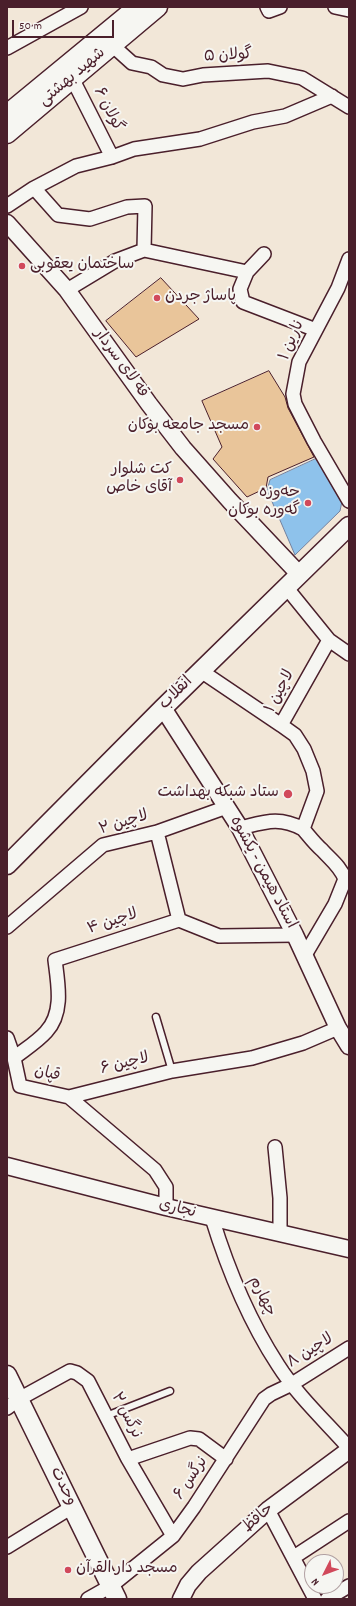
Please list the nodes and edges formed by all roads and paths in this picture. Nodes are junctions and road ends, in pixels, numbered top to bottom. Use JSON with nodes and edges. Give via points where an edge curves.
{"nodes":[{"id":1,"x":137,"y":7,"type":"edge"},
{"id":2,"x":158,"y":7,"type":"edge"},
{"id":3,"x":335,"y":7,"type":"edge"},
{"id":4,"x":75,"y":8,"type":"edge"},
{"id":5,"x":349,"y":10,"type":"edge"},
{"id":6,"x":112,"y":45,"type":"junction"},
{"id":7,"x":7,"y":48,"type":"edge"},
{"id":8,"x":72,"y":78,"type":"junction"},
{"id":9,"x":332,"y":96,"type":"junction"},
{"id":10,"x":349,"y":107,"type":"edge"},
{"id":11,"x":7,"y":114,"type":"edge"},
{"id":12,"x":7,"y":134,"type":"edge"},
{"id":13,"x":112,"y":157,"type":"junction"},
{"id":14,"x":34,"y":188,"type":"junction"},
{"id":15,"x":7,"y":206,"type":"edge"},
{"id":16,"x":7,"y":223,"type":"edge"},
{"id":17,"x":144,"y":250,"type":"junction"},
{"id":18,"x":264,"y":254,"type":"dead end"},
{"id":19,"x":349,"y":259,"type":"edge"},
{"id":20,"x":247,"y":272,"type":"junction"},
{"id":21,"x":66,"y":290,"type":"junction"},
{"id":22,"x":316,"y":330,"type":"junction"},
{"id":23,"x":349,"y":501,"type":"edge"},
{"id":24,"x":347,"y":530,"type":"edge"},
{"id":25,"x":299,"y":574,"type":"junction"},
{"id":26,"x":286,"y":587,"type":"junction"},
{"id":27,"x":329,"y":640,"type":"junction"},
{"id":28,"x":349,"y":654,"type":"edge"},
{"id":29,"x":201,"y":671,"type":"junction"},
{"id":30,"x":163,"y":708,"type":"junction"},
{"id":31,"x":281,"y":726,"type":"junction"},
{"id":32,"x":227,"y":807,"type":"junction"},
{"id":33,"x":240,"y":828,"type":"junction"},
{"id":34,"x":303,"y":829,"type":"junction"},
{"id":35,"x":157,"y":832,"type":"junction"},
{"id":36,"x":7,"y":865,"type":"edge"},
{"id":37,"x":347,"y":879,"type":"edge"},
{"id":38,"x":179,"y":920,"type":"junction"},
{"id":39,"x":7,"y":927,"type":"edge"},
{"id":40,"x":295,"y":935,"type":"junction"},
{"id":41,"x":304,"y":955,"type":"junction"},
{"id":42,"x":156,"y":1017,"type":"dead end"},
{"id":43,"x":7,"y":1038,"type":"edge"},
{"id":44,"x":346,"y":1038,"type":"edge"},
{"id":45,"x":14,"y":1058,"type":"junction"},
{"id":46,"x":172,"y":1071,"type":"junction"},
{"id":47,"x":69,"y":1097,"type":"junction"},
{"id":48,"x":275,"y":1146,"type":"dead end"},
{"id":49,"x":7,"y":1166,"type":"edge"},
{"id":50,"x":166,"y":1207,"type":"junction"},
{"id":51,"x":212,"y":1218,"type":"junction"},
{"id":52,"x":280,"y":1233,"type":"junction"},
{"id":53,"x":349,"y":1249,"type":"edge"},
{"id":54,"x":349,"y":1348,"type":"edge"},
{"id":55,"x":7,"y":1375,"type":"edge"},
{"id":56,"x":292,"y":1384,"type":"junction"},
{"id":57,"x":170,"y":1391,"type":"dead end"},
{"id":58,"x":11,"y":1399,"type":"edge"},
{"id":59,"x":106,"y":1416,"type":"junction"},
{"id":60,"x":349,"y":1449,"type":"edge"},
{"id":61,"x":128,"y":1459,"type":"junction"},
{"id":62,"x":226,"y":1459,"type":"junction"},
{"id":63,"x":72,"y":1507,"type":"junction"},
{"id":64,"x":268,"y":1510,"type":"junction"},
{"id":65,"x":349,"y":1521,"type":"edge"},
{"id":66,"x":173,"y":1536,"type":"junction"},
{"id":67,"x":7,"y":1547,"type":"edge"},
{"id":68,"x":294,"y":1557,"type":"junction"},
{"id":69,"x":349,"y":1586,"type":"edge"},
{"id":70,"x":114,"y":1592,"type":"edge"},
{"id":71,"x":88,"y":1599,"type":"edge"},
{"id":72,"x":181,"y":1599,"type":"edge"},
{"id":73,"x":315,"y":1599,"type":"edge"},
{"id":74,"x":327,"y":1599,"type":"edge"}],
"edges":[{"from":1,"to":11,"type":"main road","name":"شهید بهشتی"},
{"from":2,"to":6,"type":"main road","name":"شهید بهشتی"},
{"from":3,"to":5,"type":"street"},
{"from":4,"to":7,"type":"street"},
{"from":6,"to":8,"type":"main road","name":"شهید بهشتی"},
{"from":6,"to":9,"type":"street","name":"گولان ۵","via":[[132,63],[151,68],[163,75],[183,79],[203,74],[268,71],[302,78]]},
{"from":8,"to":12,"type":"main road","name":"شهید بهشتی"},
{"from":8,"to":13,"type":"street","name":"گولان ۶"},
{"from":9,"to":10,"type":"street","name":"گولان ۵"},
{"from":9,"to":13,"type":"street","via":[[285,116],[253,122],[200,139],[134,149]]},
{"from":13,"to":14,"type":"street","via":[[76,166]]},
{"from":14,"to":15,"type":"street"},
{"from":14,"to":17,"type":"street","via":[[58,215],[90,219],[127,207],[145,206]]},
{"from":16,"to":21,"type":"street","name":"قه لای سردار"},
{"from":17,"to":20,"type":"street"},
{"from":17,"to":21,"type":"street","via":[[115,261]]},
{"from":18,"to":20,"type":"street"},
{"from":19,"to":22,"type":"street","name":"نارین ۱","via":[[343,277]]},
{"from":20,"to":22,"type":"street","via":[[240,289],[243,302]]},
{"from":21,"to":25,"type":"street","name":"قه لای سردار","via":[[183,448]]},
{"from":22,"to":23,"type":"street","name":"نارین ۱","via":[[299,362],[293,394],[295,404],[314,441]]},
{"from":24,"to":25,"type":"main road","name":"انقلاب"},
{"from":25,"to":26,"type":"main road","name":"انقلاب"},
{"from":26,"to":27,"type":"street"},
{"from":26,"to":29,"type":"main road","name":"انقلاب"},
{"from":27,"to":28,"type":"street"},
{"from":27,"to":31,"type":"street","name":"لاچین ۱"},
{"from":29,"to":30,"type":"main road","name":"انقلاب"},
{"from":29,"to":31,"type":"street"},
{"from":30,"to":32,"type":"street","name":"استاد هیمن - یکشوه"},
{"from":30,"to":36,"type":"main road","name":"انقلاب"},
{"from":31,"to":34,"type":"street","name":"لاچین ۱","via":[[295,735],[313,771],[317,791]]},
{"from":32,"to":33,"type":"street","name":"استاد هیمن - یکشوه"},
{"from":32,"to":35,"type":"street","name":"لاچین ۲"},
{"from":33,"to":34,"type":"street","via":[[281,820]]},
{"from":33,"to":40,"type":"street","name":"استاد هیمن - یکشوه"},
{"from":34,"to":37,"type":"street","via":[[321,850],[336,862]]},
{"from":35,"to":38,"type":"street"},
{"from":35,"to":39,"type":"street","name":"لاچین ۲","via":[[104,845]]},
{"from":37,"to":41,"type":"street"},
{"from":38,"to":40,"type":"street","via":[[219,936]]},
{"from":38,"to":45,"type":"street","name":"لاچین ۴","via":[[55,960],[58,988],[56,1016],[46,1032]]},
{"from":40,"to":41,"type":"street","name":"استاد هیمن - یکشوه"},
{"from":41,"to":44,"type":"street","name":"استاد هیمن - یکشوه"},
{"from":42,"to":46,"type":"lane"},
{"from":43,"to":45,"type":"street","name":"قپان"},
{"from":44,"to":46,"type":"street","name":"لاچین ۶","via":[[303,1043],[252,1058]]},
{"from":45,"to":47,"type":"street","name":"قپان","via":[[20,1086]]},
{"from":46,"to":47,"type":"street","name":"لاچین ۶"},
{"from":47,"to":50,"type":"street","via":[[155,1170],[166,1187]]},
{"from":48,"to":52,"type":"street","via":[[280,1198]]},
{"from":49,"to":50,"type":"street","name":"نجاری"},
{"from":50,"to":51,"type":"street","name":"نجاری"},
{"from":51,"to":52,"type":"street","name":"نجاری"},
{"from":51,"to":56,"type":"street","name":"چهارم","via":[[227,1265],[246,1310],[277,1365]]},
{"from":52,"to":53,"type":"street","name":"نجاری"},
{"from":54,"to":56,"type":"street","name":"لاچین ۸"},
{"from":55,"to":58,"type":"main road","name":"وحدت"},
{"from":56,"to":60,"type":"street","name":"چهارم"},
{"from":56,"to":62,"type":"street","name":"نرگس ۶","via":[[264,1399]]},
{"from":57,"to":59,"type":"lane"},
{"from":58,"to":59,"type":"street","name":"نرگس ۲","via":[[70,1371],[88,1381]]},
{"from":58,"to":63,"type":"main road","name":"وحدت"},
{"from":59,"to":61,"type":"street","name":"نرگس ۲"},
{"from":60,"to":64,"type":"street","name":"حافظ"},
{"from":61,"to":62,"type":"street","via":[[190,1438],[199,1439]]},
{"from":61,"to":66,"type":"street","name":"نرگس ۲"},
{"from":62,"to":66,"type":"street","name":"نرگس ۶"},
{"from":63,"to":67,"type":"street"},
{"from":63,"to":70,"type":"main road","name":"وحدت"},
{"from":64,"to":68,"type":"street"},
{"from":64,"to":72,"type":"street","name":"حافظ","via":[[199,1572]]},
{"from":65,"to":68,"type":"street"},
{"from":66,"to":70,"type":"street","name":"نرگس ۶"},
{"from":68,"to":73,"type":"street"},
{"from":69,"to":74,"type":"street"},
{"from":70,"to":71,"type":"street","name":"نرگس ۶"}]}
